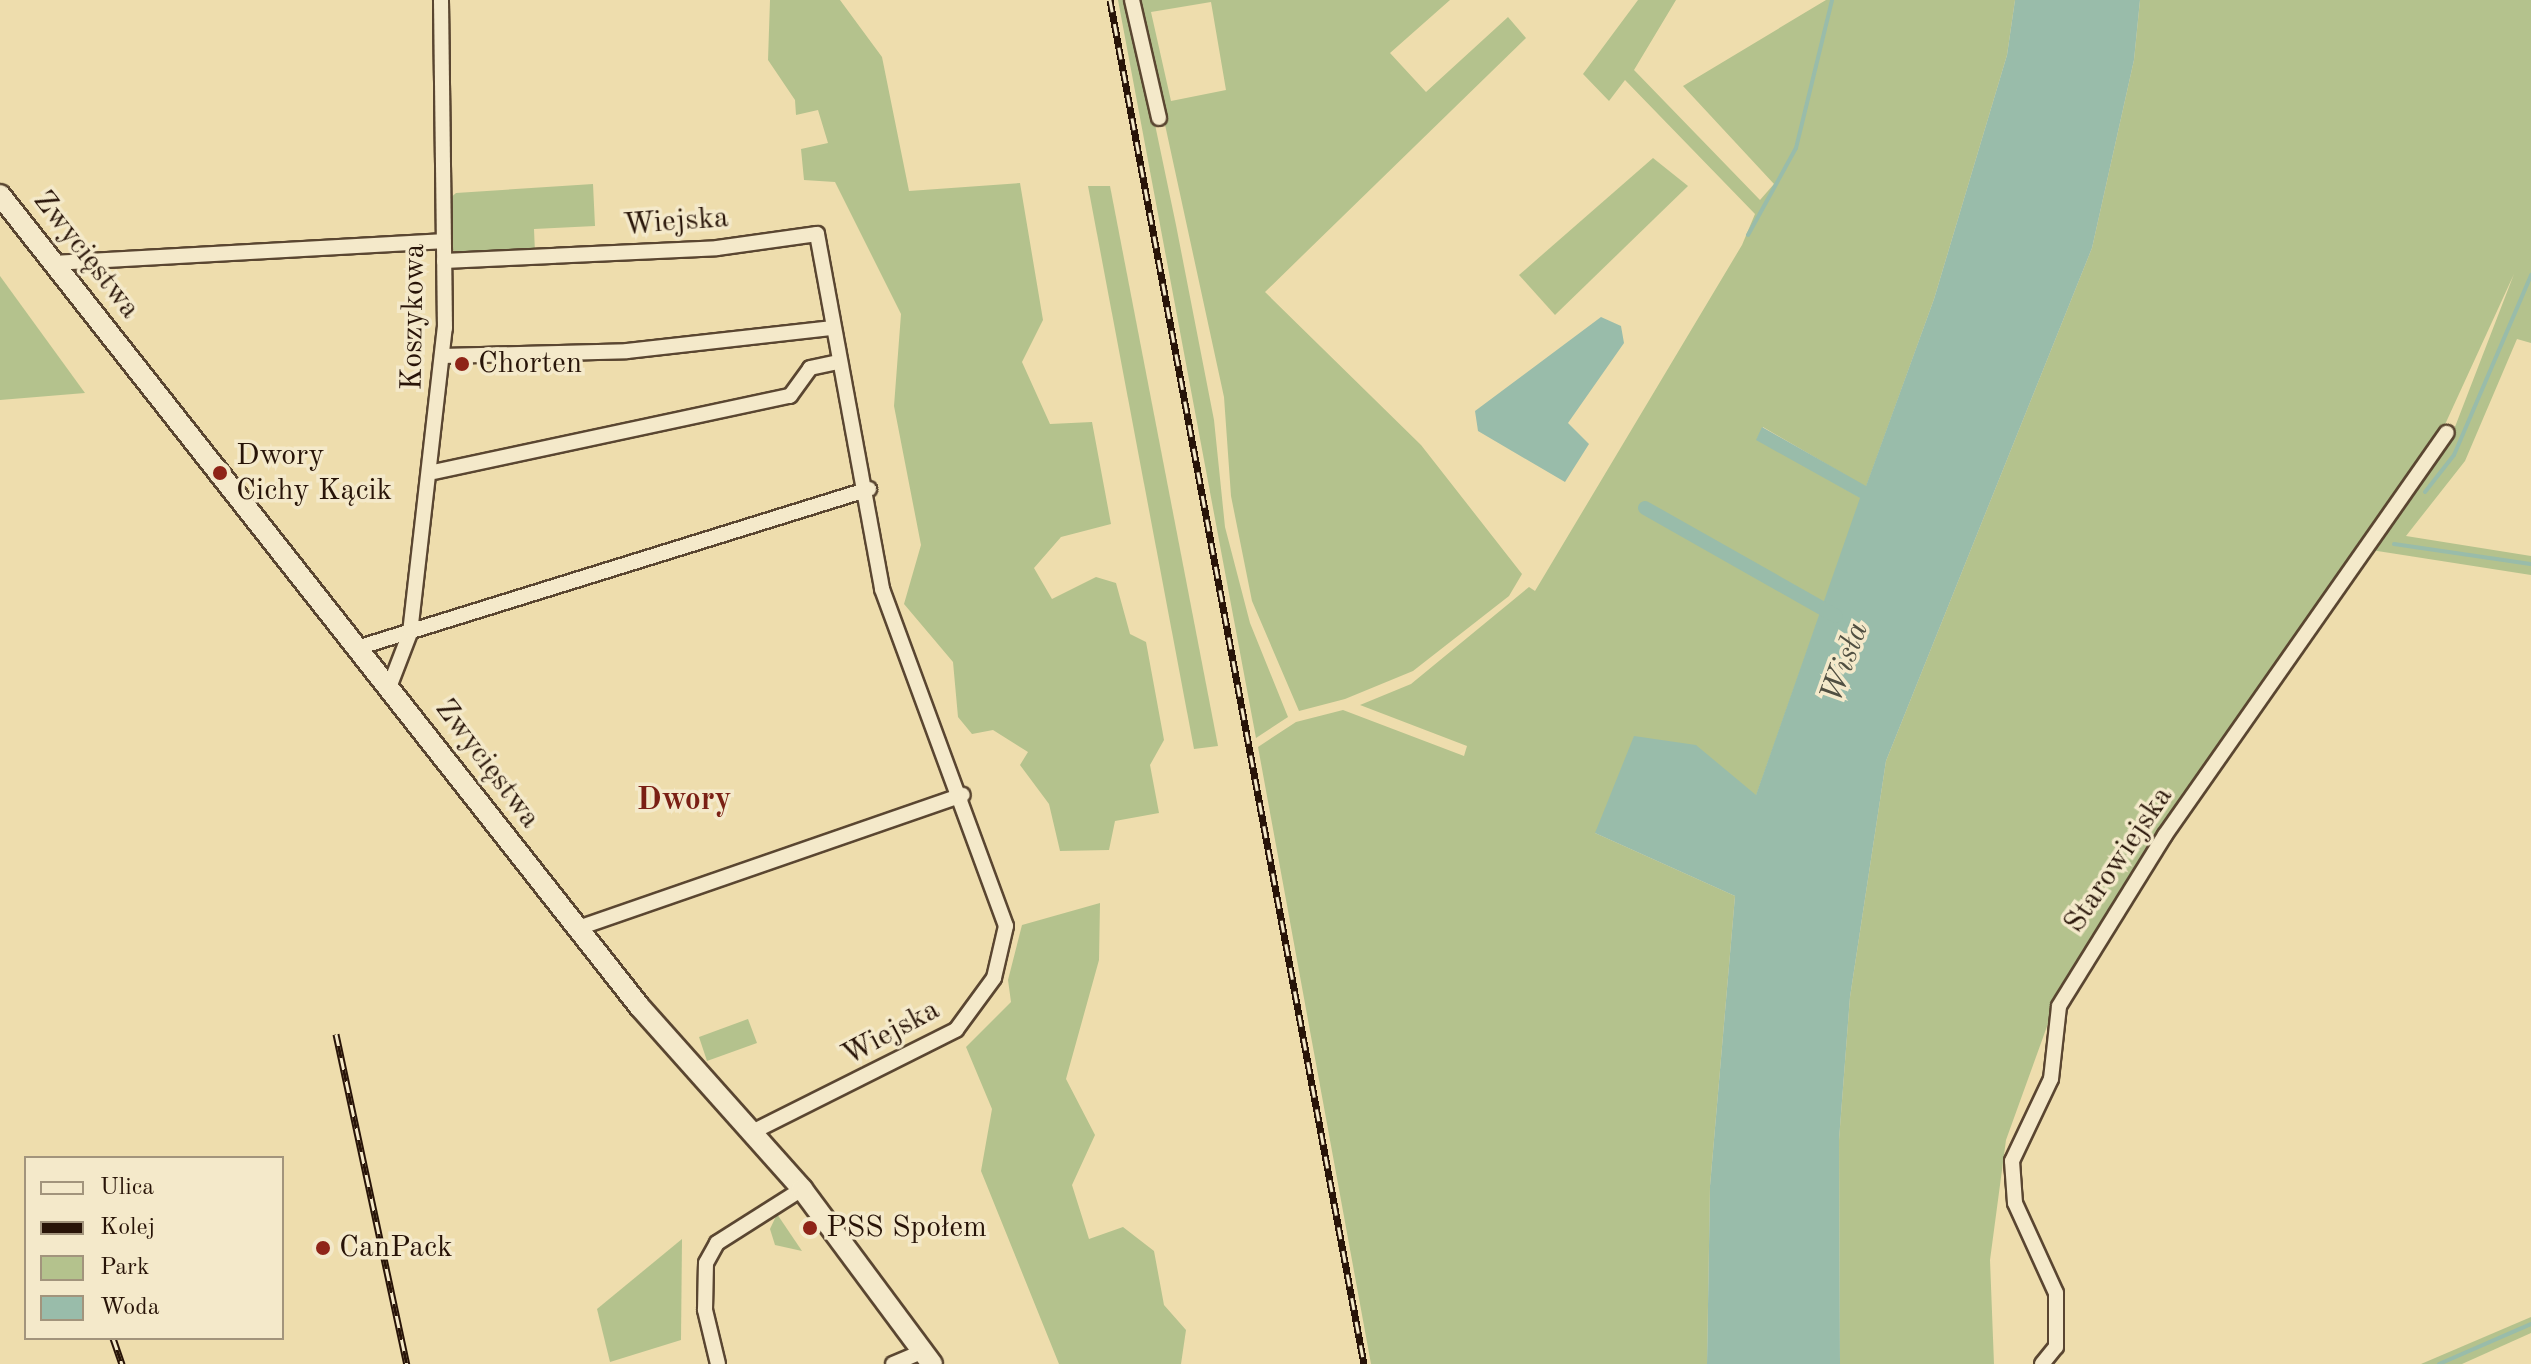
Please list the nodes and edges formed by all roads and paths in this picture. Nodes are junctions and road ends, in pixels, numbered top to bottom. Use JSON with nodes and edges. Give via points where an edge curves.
{"nodes":[{"id":1,"x":441,"y":0,"type":"edge"},
{"id":2,"x":1132,"y":0,"type":"edge"},
{"id":3,"x":1159,"y":118,"type":"dead end"},
{"id":4,"x":0,"y":195,"type":"edge"},
{"id":5,"x":441,"y":241,"type":"junction"},
{"id":6,"x":444,"y":261,"type":"junction"},
{"id":7,"x":53,"y":263,"type":"junction"},
{"id":8,"x":831,"y":328,"type":"junction"},
{"id":9,"x":442,"y":356,"type":"junction"},
{"id":10,"x":839,"y":362,"type":"junction"},
{"id":11,"x":2447,"y":433,"type":"dead end"},
{"id":12,"x":434,"y":472,"type":"junction"},
{"id":13,"x":869,"y":489,"type":"junction"},
{"id":14,"x":410,"y":633,"type":"junction"},
{"id":15,"x":360,"y":647,"type":"junction"},
{"id":16,"x":390,"y":685,"type":"junction"},
{"id":17,"x":963,"y":795,"type":"junction"},
{"id":18,"x":578,"y":928,"type":"junction"},
{"id":19,"x":750,"y":1133,"type":"junction"},
{"id":20,"x":802,"y":1189,"type":"junction"},
{"id":21,"x":928,"y":1358,"type":"edge"},
{"id":22,"x":718,"y":1364,"type":"edge"},
{"id":23,"x":893,"y":1364,"type":"edge"},
{"id":24,"x":2042,"y":1364,"type":"edge"}],
"edges":[{"from":1,"to":5,"type":"street","name":"Koszykowa"},
{"from":2,"to":3,"type":"street"},
{"from":4,"to":7,"type":"street","name":"Zwycięstwa"},
{"from":5,"to":6,"type":"street","name":"Koszykowa"},
{"from":5,"to":7,"type":"street"},
{"from":6,"to":8,"type":"street","name":"Wiejska","via":[[717,248],[817,234]]},
{"from":6,"to":9,"type":"street","name":"Koszykowa"},
{"from":7,"to":15,"type":"street","name":"Zwycięstwa"},
{"from":8,"to":9,"type":"street","via":[[627,351]]},
{"from":8,"to":10,"type":"street","name":"Wiejska"},
{"from":9,"to":12,"type":"street","name":"Koszykowa"},
{"from":10,"to":12,"type":"street","via":[[810,368],[790,396]]},
{"from":10,"to":13,"type":"street","name":"Wiejska"},
{"from":11,"to":24,"type":"street","name":"Starowiejska","via":[[2165,835],[2059,1006],[2051,1079],[2012,1161],[2015,1203],[2056,1293],[2056,1347]]},
{"from":12,"to":14,"type":"street","name":"Koszykowa"},
{"from":13,"to":14,"type":"street"},
{"from":13,"to":17,"type":"street","name":"Wiejska","via":[[882,589],[934,744]]},
{"from":14,"to":15,"type":"street"},
{"from":14,"to":16,"type":"street","name":"Koszykowa"},
{"from":15,"to":16,"type":"street","name":"Zwycięstwa"},
{"from":16,"to":18,"type":"street","name":"Zwycięstwa"},
{"from":17,"to":18,"type":"street"},
{"from":17,"to":19,"type":"street","name":"Wiejska","via":[[1006,926],[994,978],[976,1011],[956,1030]]},
{"from":18,"to":19,"type":"street","name":"Zwycięstwa"},
{"from":19,"to":20,"type":"street","name":"Zwycięstwa"},
{"from":20,"to":21,"type":"street","name":"Zwycięstwa"},
{"from":20,"to":22,"type":"street","via":[[717,1243],[706,1263],[705,1310]]},
{"from":21,"to":23,"type":"street"}]}
